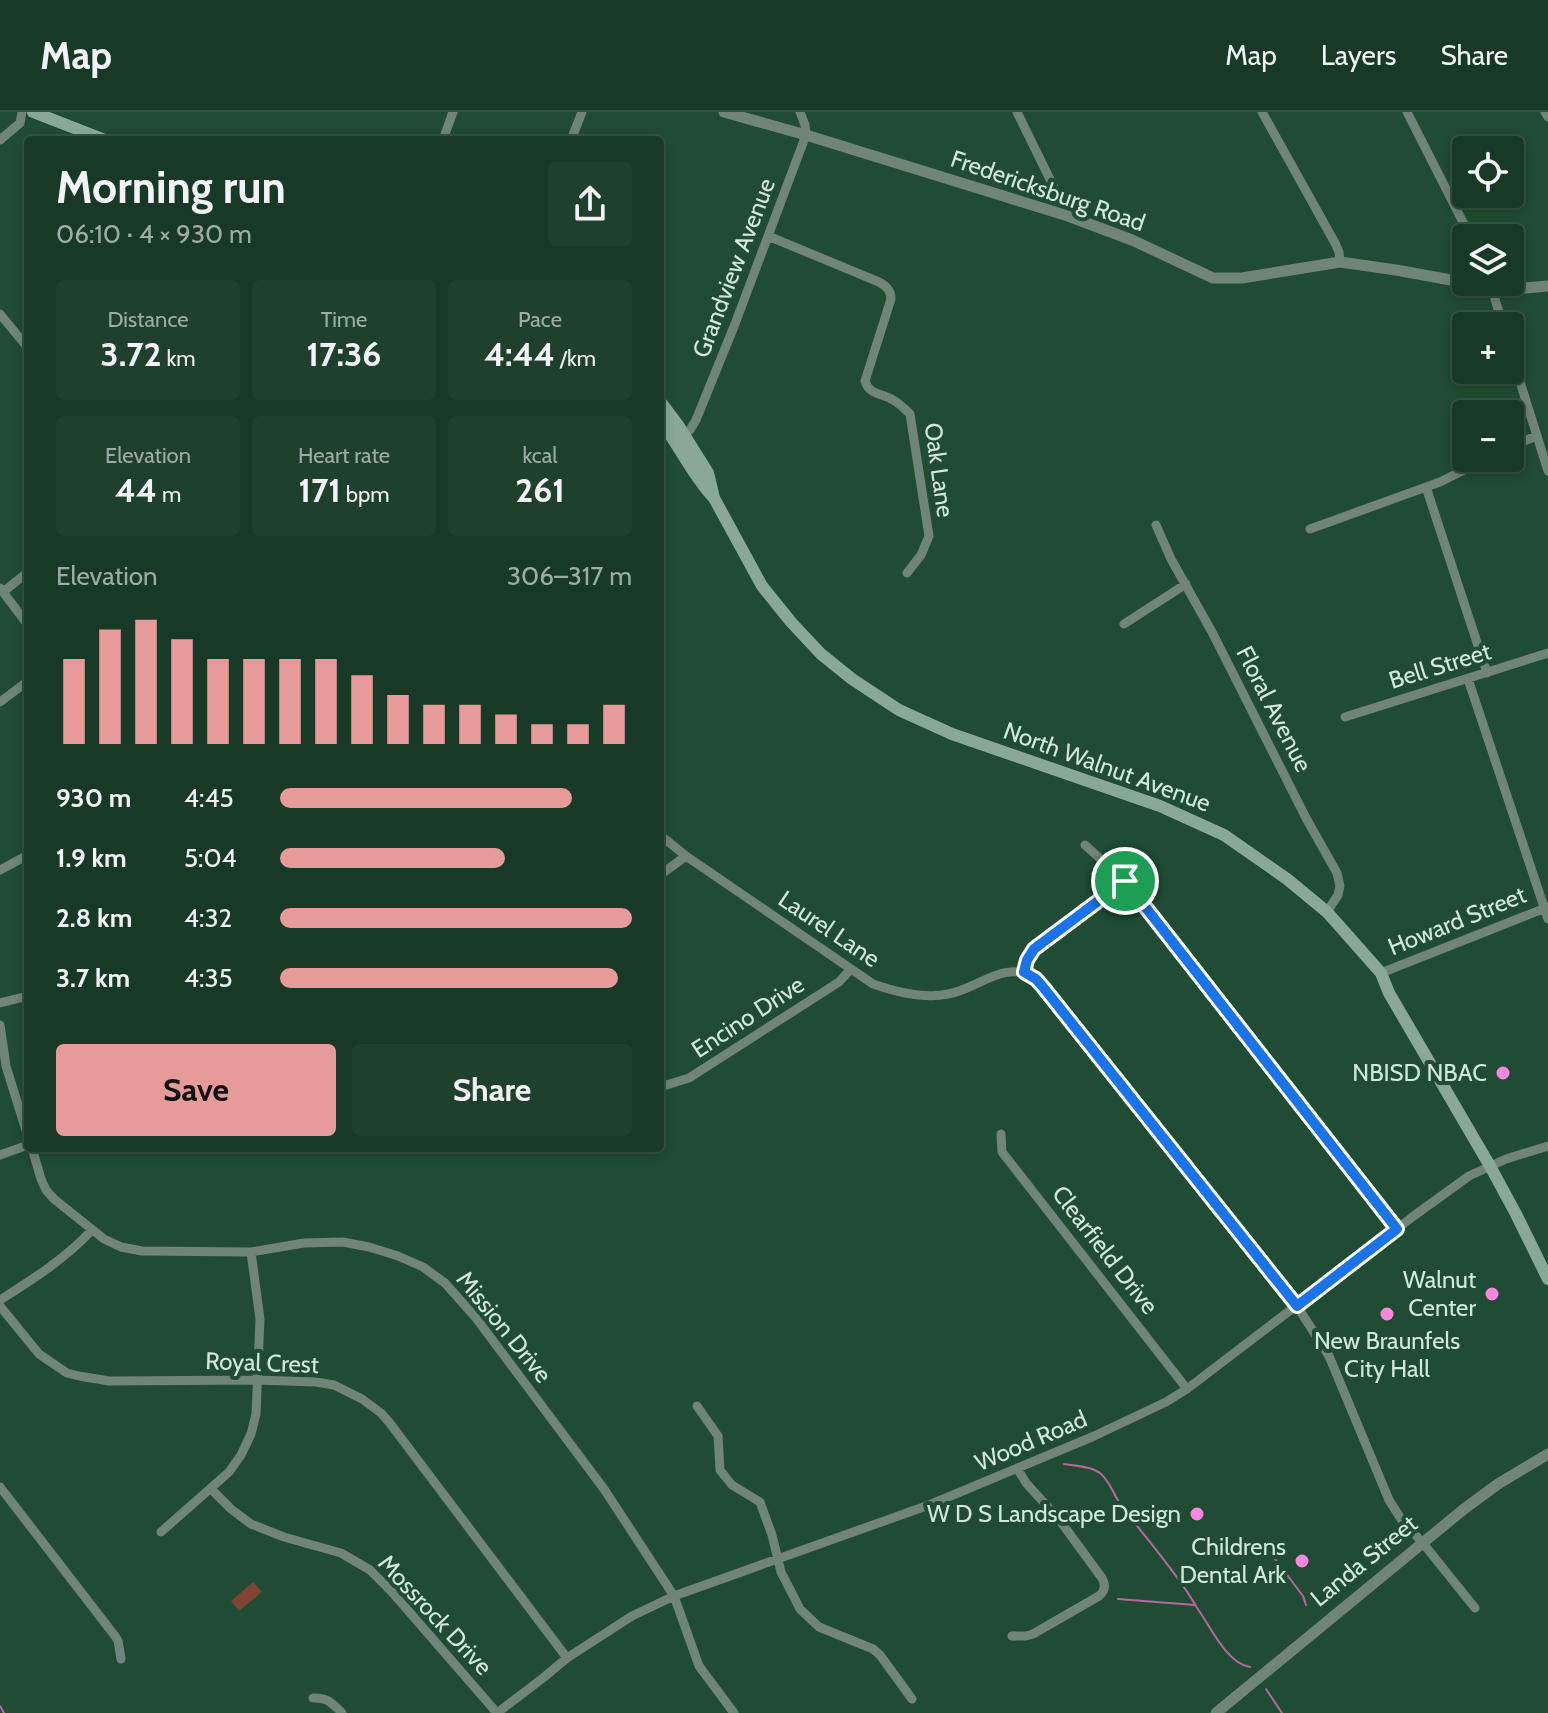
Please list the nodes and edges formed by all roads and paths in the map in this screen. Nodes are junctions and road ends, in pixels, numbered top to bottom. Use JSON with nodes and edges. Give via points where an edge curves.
{"nodes":[{"id":1,"x":22,"y":112,"type":"edge"},
{"id":2,"x":33,"y":112,"type":"edge"},
{"id":3,"x":453,"y":112,"type":"edge"},
{"id":4,"x":582,"y":112,"type":"edge"},
{"id":5,"x":724,"y":112,"type":"edge"},
{"id":6,"x":800,"y":112,"type":"edge"},
{"id":7,"x":1017,"y":112,"type":"edge"},
{"id":8,"x":1262,"y":112,"type":"edge"},
{"id":9,"x":1407,"y":112,"type":"edge"},
{"id":10,"x":1545,"y":112,"type":"edge"},
{"id":11,"x":1548,"y":117,"type":"edge"},
{"id":12,"x":806,"y":135,"type":"junction"},
{"id":13,"x":95,"y":136,"type":"edge"},
{"id":14,"x":444,"y":136,"type":"edge"},
{"id":15,"x":573,"y":136,"type":"edge"},
{"id":16,"x":0,"y":140,"type":"edge"},
{"id":17,"x":1068,"y":216,"type":"junction"},
{"id":18,"x":1464,"y":224,"type":"edge"},
{"id":19,"x":768,"y":236,"type":"junction"},
{"id":20,"x":1340,"y":262,"type":"junction"},
{"id":21,"x":1452,"y":278,"type":"edge"},
{"id":22,"x":1548,"y":286,"type":"edge"},
{"id":23,"x":1524,"y":288,"type":"edge"},
{"id":24,"x":0,"y":314,"type":"edge"},
{"id":25,"x":24,"y":343,"type":"edge"},
{"id":26,"x":1520,"y":384,"type":"edge"},
{"id":27,"x":664,"y":406,"type":"edge"},
{"id":28,"x":664,"y":426,"type":"edge"},
{"id":29,"x":684,"y":434,"type":"junction"},
{"id":30,"x":1536,"y":436,"type":"junction"},
{"id":31,"x":1524,"y":441,"type":"edge"},
{"id":32,"x":1548,"y":471,"type":"edge"},
{"id":33,"x":1463,"y":472,"type":"edge"},
{"id":34,"x":1426,"y":487,"type":"junction"},
{"id":35,"x":714,"y":498,"type":"junction"},
{"id":36,"x":1156,"y":525,"type":"dead end"},
{"id":37,"x":1310,"y":529,"type":"dead end"},
{"id":38,"x":907,"y":573,"type":"dead end"},
{"id":39,"x":24,"y":575,"type":"edge"},
{"id":40,"x":1186,"y":584,"type":"junction"},
{"id":41,"x":2,"y":590,"type":"edge"},
{"id":42,"x":24,"y":620,"type":"edge"},
{"id":43,"x":1124,"y":624,"type":"dead end"},
{"id":44,"x":1548,"y":653,"type":"edge"},
{"id":45,"x":1487,"y":673,"type":"junction"},
{"id":46,"x":1468,"y":679,"type":"junction"},
{"id":47,"x":24,"y":684,"type":"edge"},
{"id":48,"x":0,"y":702,"type":"edge"},
{"id":49,"x":1345,"y":717,"type":"dead end"},
{"id":50,"x":664,"y":838,"type":"edge"},
{"id":51,"x":1085,"y":845,"type":"dead end"},
{"id":52,"x":686,"y":856,"type":"junction"},
{"id":53,"x":24,"y":857,"type":"edge"},
{"id":54,"x":0,"y":870,"type":"edge"},
{"id":55,"x":664,"y":872,"type":"edge"},
{"id":56,"x":1125,"y":881,"type":"junction"},
{"id":57,"x":1546,"y":907,"type":"edge"},
{"id":58,"x":1327,"y":912,"type":"junction"},
{"id":59,"x":1548,"y":919,"type":"edge"},
{"id":60,"x":850,"y":970,"type":"junction"},
{"id":61,"x":1024,"y":972,"type":"junction"},
{"id":62,"x":1381,"y":973,"type":"junction"},
{"id":63,"x":24,"y":997,"type":"edge"},
{"id":64,"x":0,"y":1003,"type":"edge"},
{"id":65,"x":0,"y":1025,"type":"edge"},
{"id":66,"x":664,"y":1086,"type":"edge"},
{"id":67,"x":24,"y":1124,"type":"edge"},
{"id":68,"x":1001,"y":1134,"type":"dead end"},
{"id":69,"x":1548,"y":1146,"type":"edge"},
{"id":70,"x":24,"y":1149,"type":"edge"},
{"id":71,"x":32,"y":1152,"type":"edge"},
{"id":72,"x":0,"y":1155,"type":"edge"},
{"id":73,"x":1490,"y":1166,"type":"junction"},
{"id":74,"x":1397,"y":1229,"type":"junction"},
{"id":75,"x":92,"y":1230,"type":"junction"},
{"id":76,"x":251,"y":1252,"type":"junction"},
{"id":77,"x":1548,"y":1279,"type":"edge"},
{"id":78,"x":0,"y":1303,"type":"edge"},
{"id":79,"x":1297,"y":1306,"type":"junction"},
{"id":80,"x":257,"y":1380,"type":"junction"},
{"id":81,"x":1187,"y":1389,"type":"junction"},
{"id":82,"x":697,"y":1406,"type":"dead end"},
{"id":83,"x":1548,"y":1454,"type":"edge"},
{"id":84,"x":1017,"y":1468,"type":"junction"},
{"id":85,"x":0,"y":1487,"type":"edge"},
{"id":86,"x":211,"y":1489,"type":"junction"},
{"id":87,"x":161,"y":1532,"type":"dead end"},
{"id":88,"x":1422,"y":1542,"type":"junction"},
{"id":89,"x":780,"y":1559,"type":"junction"},
{"id":90,"x":674,"y":1596,"type":"junction"},
{"id":91,"x":1475,"y":1608,"type":"dead end"},
{"id":92,"x":1012,"y":1636,"type":"dead end"},
{"id":93,"x":567,"y":1658,"type":"junction"},
{"id":94,"x":121,"y":1659,"type":"dead end"},
{"id":95,"x":313,"y":1698,"type":"dead end"},
{"id":96,"x":912,"y":1699,"type":"dead end"},
{"id":97,"x":342,"y":1713,"type":"edge"},
{"id":98,"x":497,"y":1713,"type":"edge"},
{"id":99,"x":734,"y":1713,"type":"edge"},
{"id":100,"x":1216,"y":1713,"type":"edge"}],
"edges":[{"from":1,"to":16,"type":"street","via":[[20,123]]},
{"from":2,"to":13,"type":"main road"},
{"from":3,"to":14,"type":"street"},
{"from":4,"to":15,"type":"street"},
{"from":5,"to":12,"type":"street","name":"Fredericksburg Road"},
{"from":6,"to":12,"type":"street"},
{"from":7,"to":17,"type":"street"},
{"from":8,"to":20,"type":"street","via":[[1335,243]]},
{"from":9,"to":18,"type":"street"},
{"from":10,"to":11,"type":"street"},
{"from":12,"to":17,"type":"street","name":"Fredericksburg Road"},
{"from":12,"to":19,"type":"street","name":"Grandview Avenue"},
{"from":17,"to":20,"type":"street","name":"Fredericksburg Road","via":[[1218,278]]},
{"from":19,"to":29,"type":"street","name":"Grandview Avenue","via":[[696,420]]},
{"from":19,"to":38,"type":"street","name":"Oak Lane","via":[[890,291],[865,381],[871,391],[910,414],[929,536]]},
{"from":20,"to":21,"type":"street","name":"Fredericksburg Road"},
{"from":22,"to":23,"type":"street","name":"Fredericksburg Road"},
{"from":24,"to":25,"type":"street"},
{"from":26,"to":30,"type":"street"},
{"from":27,"to":29,"type":"main road","name":"North Walnut Avenue"},
{"from":28,"to":35,"type":"main road","name":"North Walnut Avenue"},
{"from":29,"to":35,"type":"main road","name":"North Walnut Avenue","via":[[708,473]]},
{"from":30,"to":31,"type":"street"},
{"from":30,"to":32,"type":"street"},
{"from":33,"to":34,"type":"street"},
{"from":34,"to":37,"type":"street"},
{"from":34,"to":45,"type":"street"},
{"from":35,"to":58,"type":"main road","name":"North Walnut Avenue","via":[[772,599],[821,654],[874,695],[952,734],[1160,806],[1224,835]]},
{"from":36,"to":40,"type":"street","name":"Floral Avenue"},
{"from":39,"to":41,"type":"street"},
{"from":40,"to":43,"type":"street"},
{"from":40,"to":58,"type":"street","name":"Floral Avenue","via":[[1337,873],[1338,895]]},
{"from":41,"to":42,"type":"street"},
{"from":44,"to":45,"type":"street","name":"Bell Street"},
{"from":45,"to":46,"type":"street","name":"Bell Street"},
{"from":46,"to":49,"type":"street","name":"Bell Street"},
{"from":46,"to":57,"type":"street"},
{"from":47,"to":48,"type":"street"},
{"from":50,"to":52,"type":"street","name":"Laurel Lane"},
{"from":51,"to":56,"type":"street"},
{"from":52,"to":55,"type":"street"},
{"from":52,"to":60,"type":"street","name":"Laurel Lane"},
{"from":53,"to":54,"type":"street"},
{"from":56,"to":61,"type":"street","via":[[1034,949]]},
{"from":56,"to":74,"type":"street"},
{"from":57,"to":59,"type":"street"},
{"from":57,"to":62,"type":"street","name":"Howard Street"},
{"from":58,"to":62,"type":"main road","name":"North Walnut Avenue"},
{"from":60,"to":61,"type":"street","name":"Laurel Lane","via":[[883,987],[934,995],[962,990],[1002,972]]},
{"from":60,"to":66,"type":"street","name":"Encino Drive","via":[[700,1071]]},
{"from":61,"to":79,"type":"street","via":[[1043,987]]},
{"from":62,"to":73,"type":"main road","name":"North Walnut Avenue"},
{"from":63,"to":64,"type":"street"},
{"from":65,"to":67,"type":"street"},
{"from":68,"to":81,"type":"street","name":"Clearfield Drive","via":[[1002,1152]]},
{"from":69,"to":73,"type":"street","name":"Wood Road"},
{"from":70,"to":72,"type":"street"},
{"from":71,"to":75,"type":"street","name":"Mission Drive","via":[[46,1190]]},
{"from":73,"to":74,"type":"street","name":"Wood Road"},
{"from":73,"to":77,"type":"main road","name":"North Walnut Avenue"},
{"from":74,"to":79,"type":"street","name":"Wood Road"},
{"from":75,"to":76,"type":"street","name":"Mission Drive","via":[[130,1250]]},
{"from":75,"to":78,"type":"street"},
{"from":76,"to":80,"type":"street","via":[[260,1319]]},
{"from":76,"to":90,"type":"street","name":"Mission Drive","via":[[319,1242],[354,1243],[411,1261],[445,1283],[604,1489]]},
{"from":78,"to":80,"type":"street","name":"Royal Crest","via":[[39,1354],[79,1376]]},
{"from":79,"to":81,"type":"street","name":"Wood Road"},
{"from":79,"to":88,"type":"street","via":[[1329,1356],[1389,1500]]},
{"from":80,"to":86,"type":"street","via":[[256,1414],[246,1445]]},
{"from":80,"to":93,"type":"street","name":"Royal Crest","via":[[334,1385],[381,1413]]},
{"from":81,"to":84,"type":"street","name":"Wood Road","via":[[1127,1422]]},
{"from":82,"to":89,"type":"street","via":[[718,1436],[720,1470],[732,1485],[760,1502]]},
{"from":83,"to":88,"type":"street","name":"Landa Street","via":[[1498,1484]]},
{"from":84,"to":89,"type":"street","name":"Wood Road"},
{"from":84,"to":92,"type":"street","via":[[1105,1584],[1099,1596],[1033,1634]]},
{"from":85,"to":94,"type":"street","via":[[115,1636]]},
{"from":86,"to":87,"type":"street"},
{"from":86,"to":98,"type":"street","name":"Mossrock Drive","via":[[251,1524],[341,1553],[370,1570]]},
{"from":88,"to":91,"type":"street"},
{"from":88,"to":100,"type":"street","name":"Landa Street"},
{"from":89,"to":90,"type":"street","name":"Wood Road"},
{"from":89,"to":96,"type":"street","via":[[793,1597],[810,1620],[873,1649]]},
{"from":90,"to":93,"type":"street","name":"Wood Road"},
{"from":90,"to":99,"type":"street","name":"Mission Drive","via":[[699,1666]]},
{"from":93,"to":98,"type":"street","name":"Wood Road"},
{"from":95,"to":97,"type":"street","via":[[331,1701]]}]}
